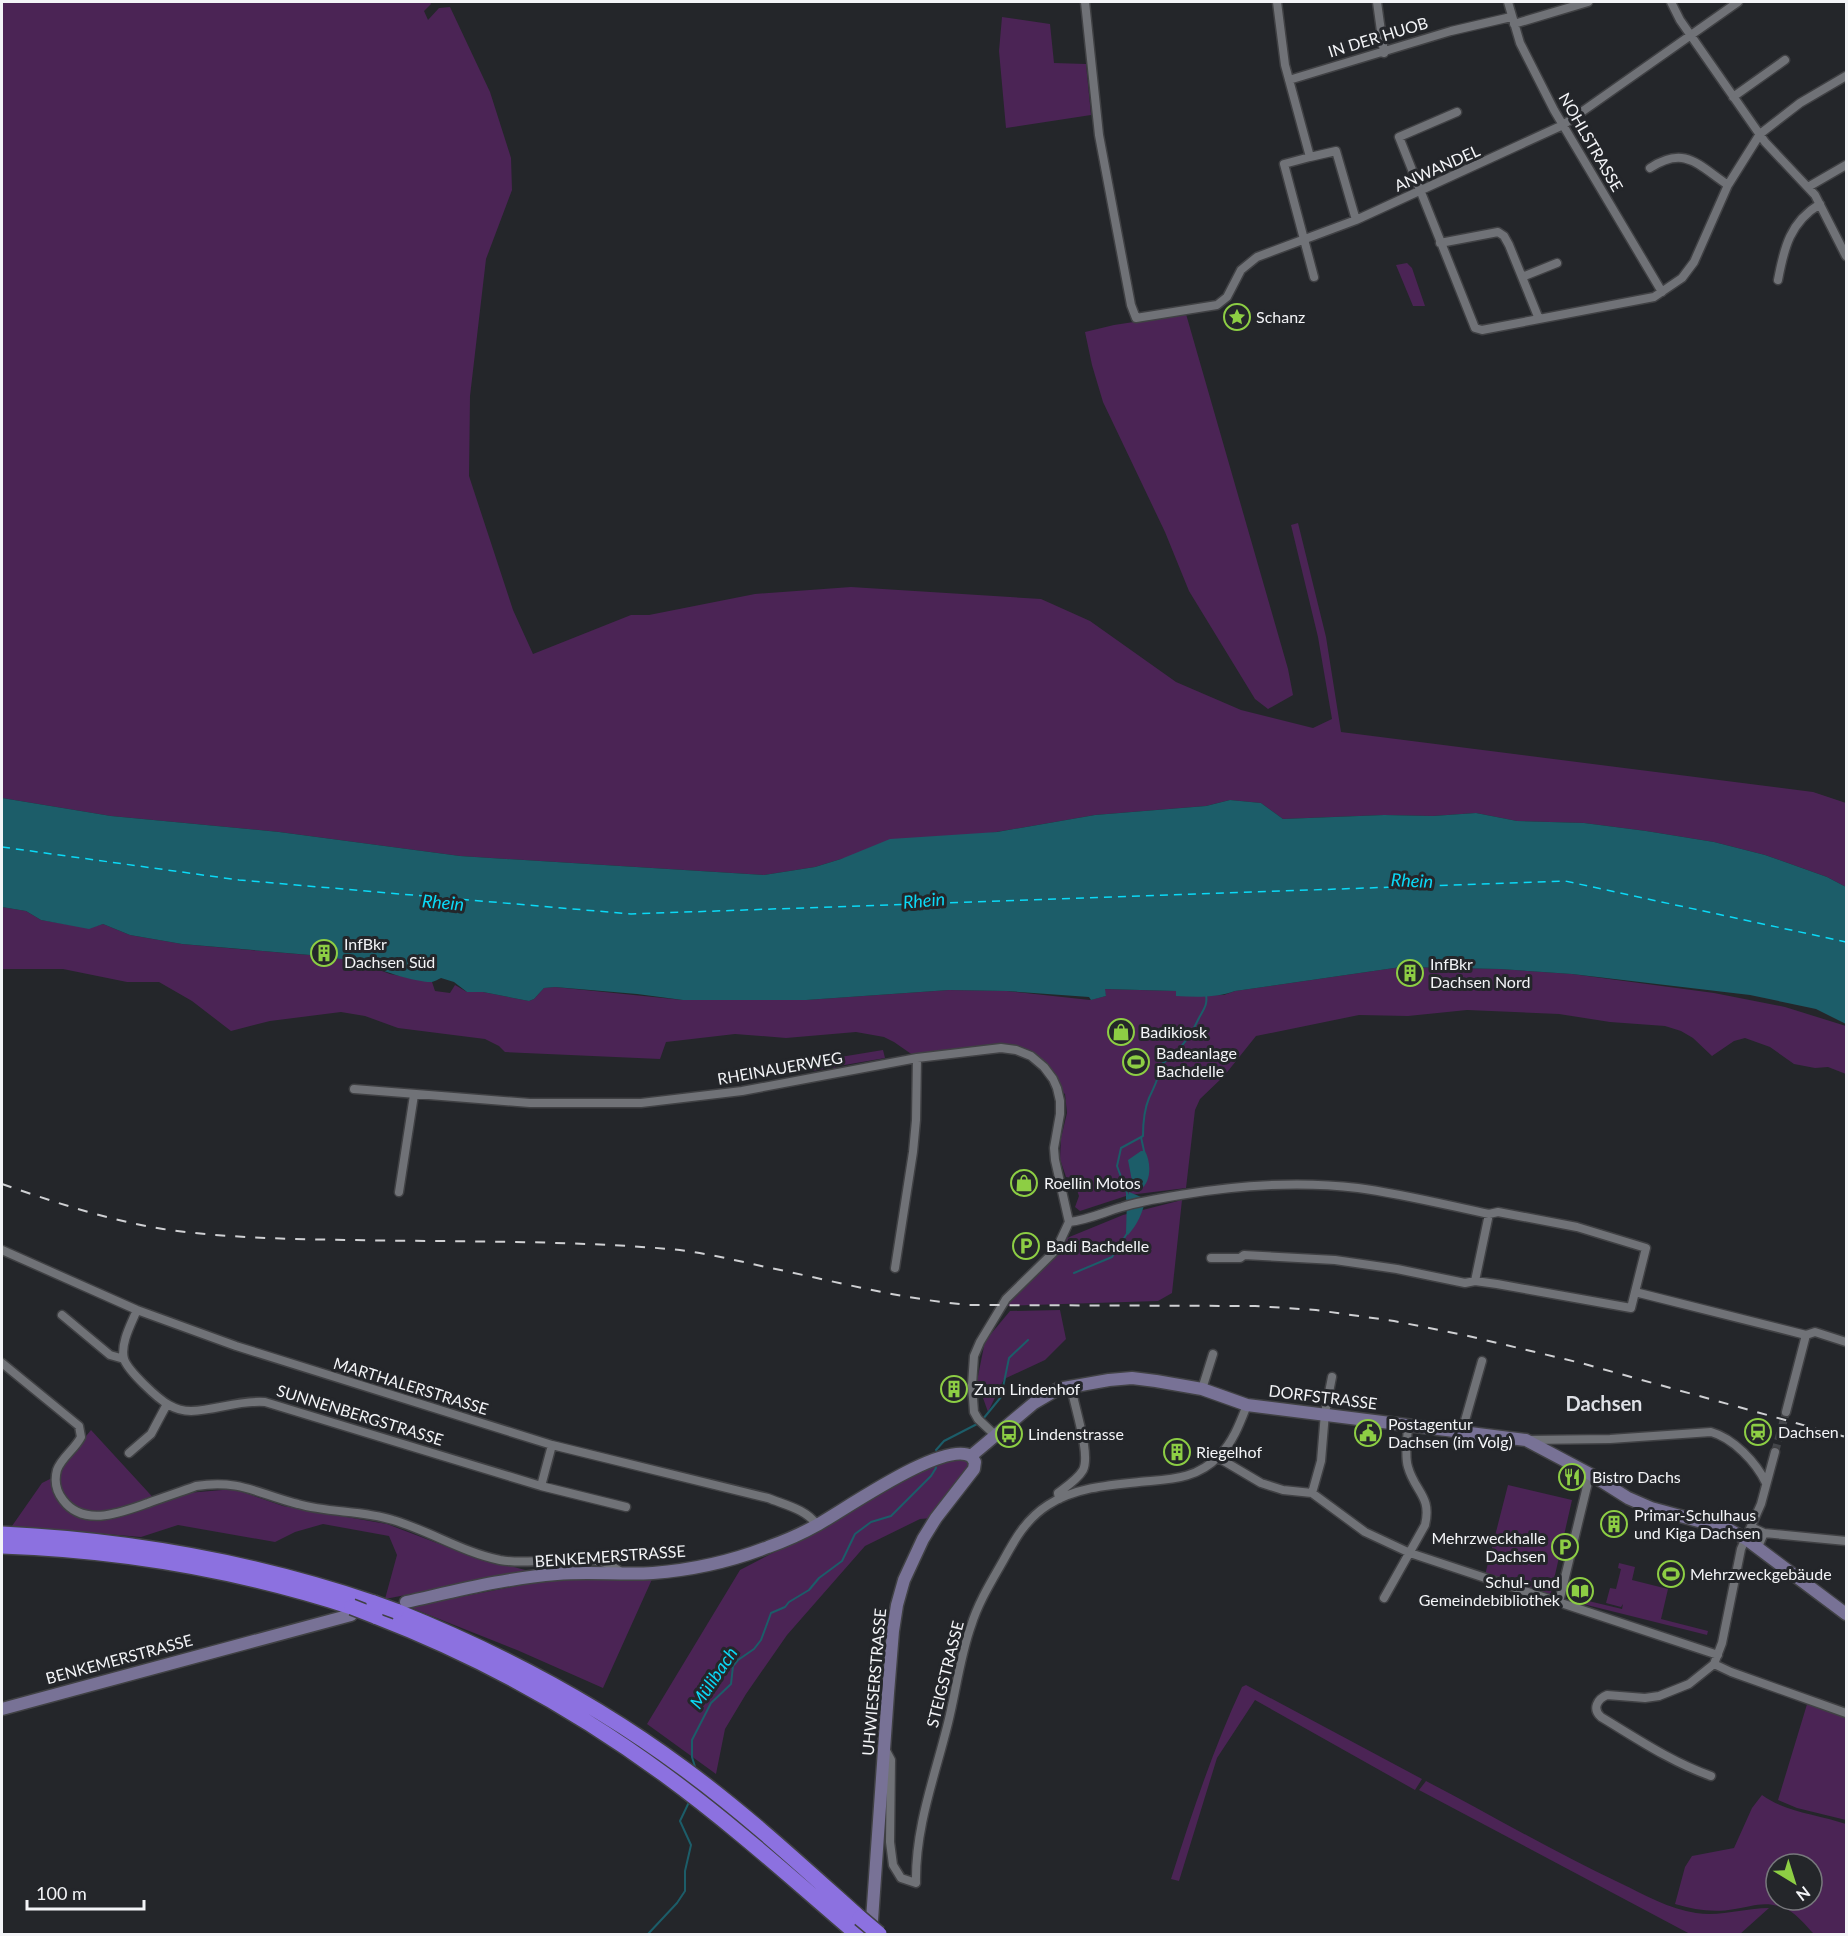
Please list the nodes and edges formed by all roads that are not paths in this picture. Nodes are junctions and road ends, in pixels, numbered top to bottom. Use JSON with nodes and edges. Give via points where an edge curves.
{"nodes":[{"id":1,"x":1085,"y":2,"type":"edge"},
{"id":2,"x":1277,"y":2,"type":"edge"},
{"id":3,"x":1377,"y":2,"type":"edge"},
{"id":4,"x":1508,"y":2,"type":"edge"},
{"id":5,"x":1588,"y":2,"type":"edge"},
{"id":6,"x":1671,"y":2,"type":"edge"},
{"id":7,"x":1738,"y":2,"type":"edge"},
{"id":8,"x":1513,"y":20,"type":"junction"},
{"id":9,"x":1691,"y":36,"type":"junction"},
{"id":10,"x":1384,"y":52,"type":"junction"},
{"id":11,"x":1785,"y":60,"type":"dead end"},
{"id":12,"x":1846,"y":76,"type":"edge"},
{"id":13,"x":1289,"y":80,"type":"junction"},
{"id":14,"x":1733,"y":97,"type":"junction"},
{"id":15,"x":1457,"y":112,"type":"dead end"},
{"id":16,"x":1563,"y":125,"type":"junction"},
{"id":17,"x":1760,"y":134,"type":"junction"},
{"id":18,"x":1310,"y":157,"type":"junction"},
{"id":19,"x":1846,"y":165,"type":"edge"},
{"id":20,"x":1650,"y":168,"type":"dead end"},
{"id":21,"x":1728,"y":185,"type":"junction"},
{"id":22,"x":1808,"y":187,"type":"junction"},
{"id":23,"x":1420,"y":192,"type":"junction"},
{"id":24,"x":1820,"y":204,"type":"junction"},
{"id":25,"x":1356,"y":220,"type":"junction"},
{"id":26,"x":1304,"y":239,"type":"junction"},
{"id":27,"x":1440,"y":243,"type":"junction"},
{"id":28,"x":1846,"y":256,"type":"edge"},
{"id":29,"x":1557,"y":263,"type":"dead end"},
{"id":30,"x":1314,"y":277,"type":"dead end"},
{"id":31,"x":1522,"y":277,"type":"junction"},
{"id":32,"x":1778,"y":280,"type":"dead end"},
{"id":33,"x":1662,"y":292,"type":"junction"},
{"id":34,"x":1539,"y":319,"type":"junction"},
{"id":35,"x":917,"y":1058,"type":"junction"},
{"id":36,"x":354,"y":1089,"type":"dead end"},
{"id":37,"x":414,"y":1095,"type":"junction"},
{"id":38,"x":399,"y":1192,"type":"dead end"},
{"id":39,"x":1489,"y":1214,"type":"junction"},
{"id":40,"x":1069,"y":1222,"type":"junction"},
{"id":41,"x":2,"y":1250,"type":"edge"},
{"id":42,"x":1210,"y":1258,"type":"dead end"},
{"id":43,"x":895,"y":1268,"type":"dead end"},
{"id":44,"x":1475,"y":1281,"type":"junction"},
{"id":45,"x":1635,"y":1292,"type":"junction"},
{"id":46,"x":136,"y":1310,"type":"junction"},
{"id":47,"x":62,"y":1315,"type":"dead end"},
{"id":48,"x":1806,"y":1335,"type":"junction"},
{"id":49,"x":1846,"y":1342,"type":"edge"},
{"id":50,"x":1213,"y":1354,"type":"dead end"},
{"id":51,"x":124,"y":1359,"type":"junction"},
{"id":52,"x":1482,"y":1361,"type":"dead end"},
{"id":53,"x":2,"y":1363,"type":"edge"},
{"id":54,"x":1332,"y":1377,"type":"dead end"},
{"id":55,"x":1071,"y":1386,"type":"junction"},
{"id":56,"x":1202,"y":1389,"type":"junction"},
{"id":57,"x":167,"y":1404,"type":"junction"},
{"id":58,"x":1247,"y":1405,"type":"junction"},
{"id":59,"x":1786,"y":1412,"type":"tunnel mouth"},
{"id":60,"x":1325,"y":1413,"type":"junction"},
{"id":61,"x":1408,"y":1424,"type":"junction"},
{"id":62,"x":991,"y":1431,"type":"junction"},
{"id":63,"x":1462,"y":1431,"type":"junction"},
{"id":64,"x":1526,"y":1440,"type":"junction"},
{"id":65,"x":552,"y":1444,"type":"junction"},
{"id":66,"x":1775,"y":1452,"type":"tunnel mouth"},
{"id":67,"x":129,"y":1453,"type":"dead end"},
{"id":68,"x":971,"y":1456,"type":"junction"},
{"id":69,"x":1217,"y":1458,"type":"junction"},
{"id":70,"x":1590,"y":1474,"type":"junction"},
{"id":71,"x":1766,"y":1483,"type":"junction"},
{"id":72,"x":541,"y":1486,"type":"junction"},
{"id":73,"x":1312,"y":1493,"type":"junction"},
{"id":74,"x":1059,"y":1499,"type":"junction"},
{"id":75,"x":626,"y":1507,"type":"dead end"},
{"id":76,"x":817,"y":1525,"type":"junction"},
{"id":77,"x":1749,"y":1533,"type":"junction"},
{"id":78,"x":1764,"y":1533,"type":"junction"},
{"id":79,"x":2,"y":1534,"type":"edge"},
{"id":80,"x":1846,"y":1540,"type":"edge"},
{"id":81,"x":2,"y":1546,"type":"edge"},
{"id":82,"x":1758,"y":1547,"type":"junction"},
{"id":83,"x":1410,"y":1553,"type":"junction"},
{"id":84,"x":624,"y":1573,"type":"junction"},
{"id":85,"x":1383,"y":1598,"type":"dead end"},
{"id":86,"x":1559,"y":1602,"type":"junction"},
{"id":87,"x":401,"y":1606,"type":"junction"},
{"id":88,"x":375,"y":1609,"type":"junction"},
{"id":89,"x":352,"y":1611,"type":"junction"},
{"id":90,"x":1846,"y":1614,"type":"edge"},
{"id":91,"x":1718,"y":1655,"type":"junction"},
{"id":92,"x":1714,"y":1664,"type":"junction"},
{"id":93,"x":2,"y":1709,"type":"edge"},
{"id":94,"x":1846,"y":1713,"type":"edge"},
{"id":95,"x":884,"y":1747,"type":"junction"},
{"id":96,"x":1711,"y":1776,"type":"dead end"},
{"id":97,"x":857,"y":1935,"type":"edge"},
{"id":98,"x":871,"y":1935,"type":"edge"},
{"id":99,"x":879,"y":1935,"type":"edge"}],
"edges":[{"from":1,"to":26,"type":"street","name":"ANWANDEL","via":[[1098,135],[1136,318],[1218,305],[1246,264]]},
{"from":2,"to":13,"type":"street"},
{"from":3,"to":10,"type":"street"},
{"from":4,"to":8,"type":"street","name":"NOHLSTRASSE"},
{"from":5,"to":8,"type":"street","name":"IN DER HUOB"},
{"from":6,"to":9,"type":"street"},
{"from":7,"to":9,"type":"street","name":"ANWANDEL"},
{"from":8,"to":10,"type":"street","name":"IN DER HUOB","via":[[1451,31]]},
{"from":8,"to":16,"type":"street","name":"NOHLSTRASSE","via":[[1520,43]]},
{"from":9,"to":14,"type":"street"},
{"from":9,"to":16,"type":"street","name":"ANWANDEL"},
{"from":10,"to":13,"type":"street","name":"IN DER HUOB"},
{"from":11,"to":14,"type":"street"},
{"from":12,"to":17,"type":"street"},
{"from":13,"to":18,"type":"street"},
{"from":14,"to":17,"type":"street"},
{"from":15,"to":23,"type":"street","via":[[1399,137]]},
{"from":16,"to":23,"type":"street","name":"ANWANDEL"},
{"from":16,"to":33,"type":"street","name":"NOHLSTRASSE"},
{"from":17,"to":21,"type":"street"},
{"from":17,"to":22,"type":"street"},
{"from":18,"to":25,"type":"street","via":[[1336,151]]},
{"from":18,"to":26,"type":"street","via":[[1284,164]]},
{"from":19,"to":22,"type":"street"},
{"from":20,"to":21,"type":"street","via":[[1664,158],[1677,156],[1689,159]]},
{"from":21,"to":33,"type":"street","via":[[1694,262],[1682,278]]},
{"from":22,"to":24,"type":"street"},
{"from":23,"to":25,"type":"street","name":"ANWANDEL"},
{"from":23,"to":27,"type":"street"},
{"from":24,"to":28,"type":"street"},
{"from":24,"to":32,"type":"street","via":[[1808,212],[1789,238]]},
{"from":25,"to":26,"type":"street","name":"ANWANDEL"},
{"from":26,"to":30,"type":"street"},
{"from":27,"to":31,"type":"street","via":[[1498,232],[1509,245]]},
{"from":27,"to":34,"type":"street","via":[[1475,328]]},
{"from":29,"to":31,"type":"street"},
{"from":31,"to":34,"type":"street"},
{"from":33,"to":34,"type":"street","via":[[1654,297]]},
{"from":35,"to":37,"type":"street","name":"RHEINAUERWEG","via":[[742,1091],[641,1103],[530,1103]]},
{"from":35,"to":40,"type":"street","name":"RHEINAUERWEG","via":[[1001,1048],[1031,1056],[1044,1067],[1053,1079],[1060,1101],[1054,1148]]},
{"from":35,"to":43,"type":"street","via":[[913,1152]]},
{"from":36,"to":37,"type":"street","name":"RHEINAUERWEG"},
{"from":37,"to":38,"type":"street"},
{"from":39,"to":40,"type":"street","via":[[1333,1186],[1243,1186],[1122,1206]]},
{"from":39,"to":44,"type":"street"},
{"from":39,"to":45,"type":"street","via":[[1498,1212],[1576,1227],[1646,1248]]},
{"from":40,"to":62,"type":"street","via":[[1056,1250],[1006,1299],[974,1356],[973,1406]]},
{"from":41,"to":46,"type":"street","name":"MARTHALERSTRASSE"},
{"from":42,"to":44,"type":"street","via":[[1244,1255],[1335,1260],[1465,1283]]},
{"from":44,"to":45,"type":"street","via":[[1631,1308]]},
{"from":45,"to":48,"type":"street"},
{"from":46,"to":51,"type":"street","via":[[123,1349]]},
{"from":46,"to":65,"type":"street","name":"MARTHALERSTRASSE","via":[[319,1373]]},
{"from":47,"to":51,"type":"street","name":"SUNNENBERGSTRASSE","via":[[110,1355]]},
{"from":48,"to":49,"type":"street","via":[[1815,1332]]},
{"from":48,"to":59,"type":"street"},
{"from":50,"to":56,"type":"street"},
{"from":51,"to":57,"type":"street","name":"SUNNENBERGSTRASSE","via":[[129,1369]]},
{"from":52,"to":63,"type":"street"},
{"from":53,"to":84,"type":"street","via":[[79,1426],[81,1437],[58,1466],[56,1483],[66,1504],[80,1513],[113,1515],[196,1486],[235,1485],[313,1508],[391,1519],[495,1558],[601,1562]]},
{"from":54,"to":60,"type":"street"},
{"from":55,"to":56,"type":"street","name":"DORFSTRASSE","via":[[1132,1378]]},
{"from":55,"to":62,"type":"street","name":"DORFSTRASSE","via":[[1042,1397]]},
{"from":55,"to":74,"type":"street","via":[[1085,1446],[1085,1464],[1081,1473],[1058,1493]]},
{"from":56,"to":58,"type":"street","name":"DORFSTRASSE"},
{"from":57,"to":67,"type":"street","via":[[151,1434]]},
{"from":57,"to":72,"type":"street","name":"SUNNENBERGSTRASSE","via":[[190,1411],[265,1402]]},
{"from":58,"to":60,"type":"street","name":"DORFSTRASSE"},
{"from":58,"to":69,"type":"street","via":[[1235,1433]]},
{"from":60,"to":61,"type":"street","name":"DORFSTRASSE"},
{"from":60,"to":73,"type":"street","via":[[1321,1461]]},
{"from":61,"to":63,"type":"street","name":"DORFSTRASSE"},
{"from":61,"to":83,"type":"street","via":[[1407,1466],[1428,1510],[1425,1525]]},
{"from":62,"to":68,"type":"street","name":"DORFSTRASSE"},
{"from":63,"to":64,"type":"street","name":"DORFSTRASSE"},
{"from":64,"to":70,"type":"street","name":"DORFSTRASSE"},
{"from":64,"to":71,"type":"street","via":[[1711,1432],[1744,1454]]},
{"from":65,"to":72,"type":"street"},
{"from":65,"to":76,"type":"street","name":"MARTHALERSTRASSE","via":[[768,1498],[797,1509]]},
{"from":66,"to":71,"type":"street"},
{"from":68,"to":76,"type":"street","name":"BENKEMERSTRASSE","via":[[952,1454],[924,1463]]},
{"from":68,"to":95,"type":"street","name":"UHWIESERSTRASSE","via":[[974,1469],[936,1518],[904,1580],[893,1630]]},
{"from":69,"to":73,"type":"street","via":[[1262,1483]]},
{"from":69,"to":74,"type":"street","via":[[1189,1476],[1079,1491]]},
{"from":70,"to":77,"type":"street","name":"DORFSTRASSE","via":[[1651,1508]]},
{"from":70,"to":86,"type":"street"},
{"from":71,"to":77,"type":"street"},
{"from":72,"to":75,"type":"street","name":"SUNNENBERGSTRASSE"},
{"from":73,"to":83,"type":"street","via":[[1365,1533]]},
{"from":74,"to":95,"type":"street","name":"STEIGSTRASSE","via":[[1036,1513],[1017,1535],[971,1625],[923,1816],[916,1883],[901,1878],[892,1865],[891,1760]]},
{"from":76,"to":84,"type":"street","name":"BENKEMERSTRASSE","via":[[727,1561]]},
{"from":77,"to":78,"type":"street"},
{"from":77,"to":82,"type":"street","name":"DORFSTRASSE"},
{"from":77,"to":91,"type":"street"},
{"from":78,"to":80,"type":"street"},
{"from":78,"to":82,"type":"street"},
{"from":79,"to":88,"type":"highway","via":[[197,1555],[301,1580]]},
{"from":81,"to":89,"type":"highway","via":[[185,1564],[278,1585]]},
{"from":82,"to":90,"type":"street","name":"DORFSTRASSE"},
{"from":83,"to":85,"type":"street"},
{"from":83,"to":86,"type":"street"},
{"from":84,"to":87,"type":"street","name":"BENKEMERSTRASSE","via":[[535,1576]]},
{"from":86,"to":91,"type":"street"},
{"from":87,"to":88,"type":"highway","bridge":true},
{"from":87,"to":99,"type":"highway","bridge":true,"via":[[524,1668],[650,1744],[752,1822]]},
{"from":88,"to":89,"type":"highway","bridge":true},
{"from":88,"to":97,"type":"highway","via":[[501,1672],[640,1757],[696,1798]]},
{"from":89,"to":93,"type":"street","name":"BENKEMERSTRASSE"},
{"from":91,"to":92,"type":"street"},
{"from":92,"to":94,"type":"street"},
{"from":92,"to":96,"type":"street","via":[[1676,1690],[1645,1698],[1607,1695],[1596,1706],[1600,1717],[1692,1770]]},
{"from":95,"to":98,"type":"street","name":"UHWIESERSTRASSE"}]}
